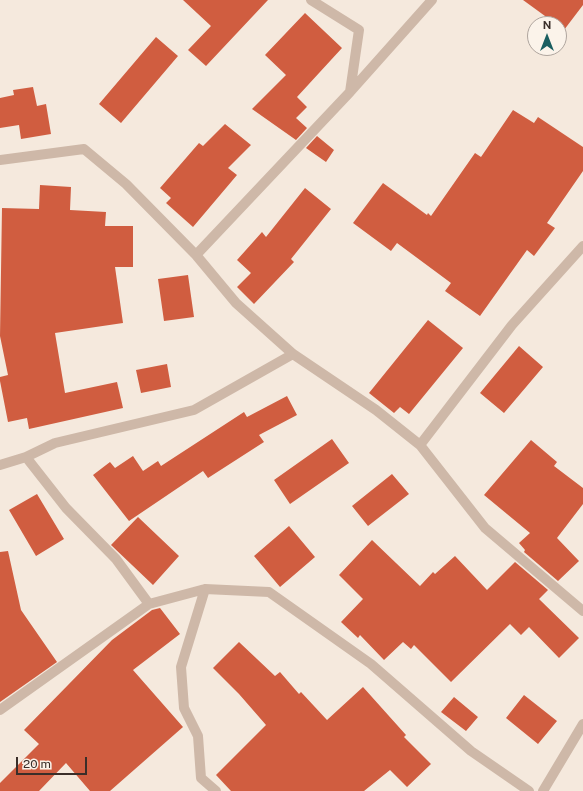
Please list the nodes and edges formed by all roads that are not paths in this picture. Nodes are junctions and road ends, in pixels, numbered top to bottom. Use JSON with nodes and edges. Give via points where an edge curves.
{"nodes":[{"id":1,"x":311,"y":0,"type":"edge"},
{"id":2,"x":432,"y":0,"type":"edge"},
{"id":3,"x":350,"y":92,"type":"junction"},
{"id":4,"x":0,"y":160,"type":"edge"},
{"id":5,"x":583,"y":246,"type":"edge"},
{"id":6,"x":196,"y":255,"type":"junction"},
{"id":7,"x":293,"y":354,"type":"junction"},
{"id":8,"x":420,"y":444,"type":"junction"},
{"id":9,"x":26,"y":457,"type":"junction"},
{"id":10,"x":0,"y":465,"type":"edge"},
{"id":11,"x":205,"y":589,"type":"junction"},
{"id":12,"x":149,"y":604,"type":"junction"},
{"id":13,"x":583,"y":611,"type":"edge"},
{"id":14,"x":0,"y":710,"type":"edge"},
{"id":15,"x":583,"y":724,"type":"edge"},
{"id":16,"x":216,"y":791,"type":"edge"},
{"id":17,"x":528,"y":791,"type":"edge"},
{"id":18,"x":543,"y":791,"type":"edge"}],
"edges":[{"from":1,"to":3,"type":"street","via":[[359,30]]},
{"from":2,"to":3,"type":"street"},
{"from":3,"to":6,"type":"street"},
{"from":4,"to":6,"type":"street","via":[[84,149],[126,184]]},
{"from":5,"to":8,"type":"street","via":[[512,325]]},
{"from":6,"to":7,"type":"street","via":[[236,303]]},
{"from":7,"to":8,"type":"street","via":[[376,410]]},
{"from":7,"to":9,"type":"street","via":[[194,410],[55,443]]},
{"from":8,"to":13,"type":"street","via":[[485,528]]},
{"from":9,"to":10,"type":"street"},
{"from":9,"to":12,"type":"street","via":[[66,508],[116,559]]},
{"from":11,"to":12,"type":"street"},
{"from":11,"to":16,"type":"street","via":[[181,668],[184,708],[198,736],[201,778]]},
{"from":11,"to":17,"type":"street","via":[[269,592],[371,664],[471,751]]},
{"from":12,"to":14,"type":"street"},
{"from":15,"to":18,"type":"street"}]}
